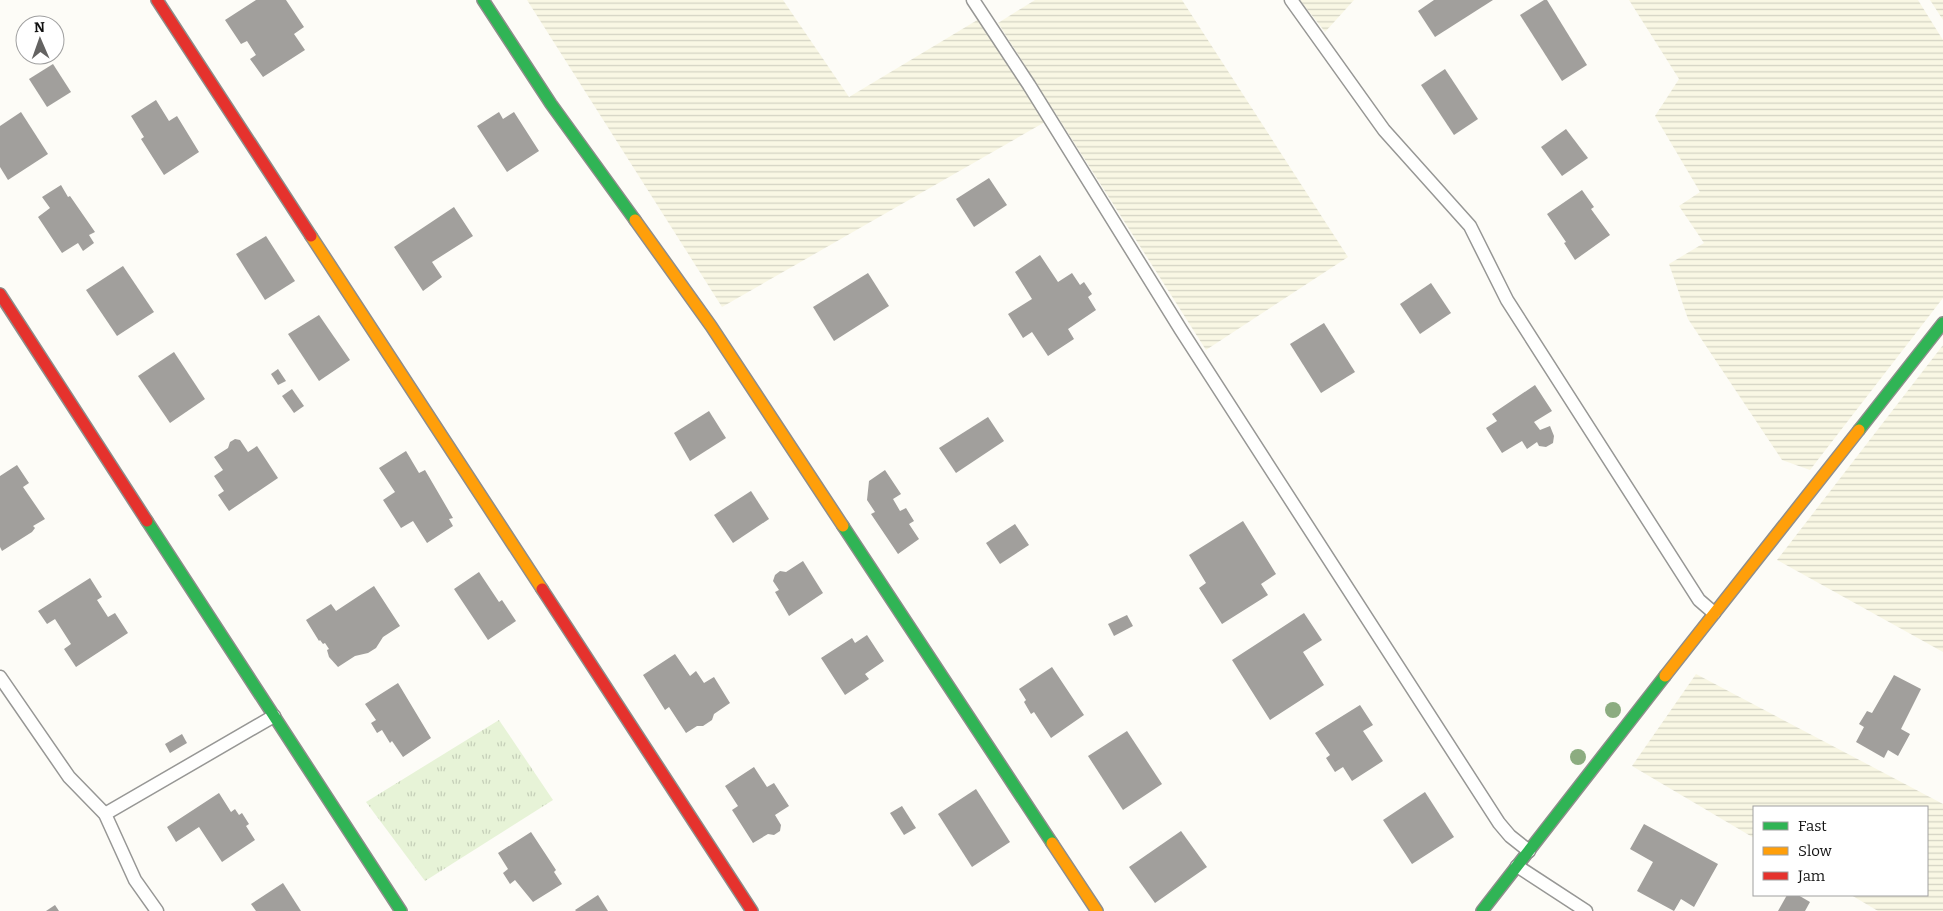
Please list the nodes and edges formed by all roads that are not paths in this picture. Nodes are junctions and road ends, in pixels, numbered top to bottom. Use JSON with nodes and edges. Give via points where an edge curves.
{"nodes":[{"id":1,"x":157,"y":0,"type":"edge"},
{"id":2,"x":483,"y":0,"type":"edge"},
{"id":3,"x":972,"y":0,"type":"edge"},
{"id":4,"x":1291,"y":0,"type":"edge"},
{"id":5,"x":0,"y":294,"type":"edge"},
{"id":6,"x":1943,"y":323,"type":"edge"},
{"id":7,"x":1714,"y":613,"type":"junction"},
{"id":8,"x":0,"y":676,"type":"edge"},
{"id":9,"x":274,"y":716,"type":"junction"},
{"id":10,"x":105,"y":814,"type":"junction"},
{"id":11,"x":1529,"y":851,"type":"junction"},
{"id":12,"x":1517,"y":866,"type":"junction"},
{"id":13,"x":156,"y":911,"type":"edge"},
{"id":14,"x":401,"y":911,"type":"edge"},
{"id":15,"x":752,"y":911,"type":"edge"},
{"id":16,"x":1097,"y":911,"type":"edge"},
{"id":17,"x":1482,"y":911,"type":"edge"},
{"id":18,"x":1586,"y":911,"type":"edge"}],
"edges":[{"from":1,"to":15,"type":"street"},
{"from":2,"to":16,"type":"street","via":[[551,104],[711,326]]},
{"from":3,"to":11,"type":"lane","via":[[1498,823]]},
{"from":4,"to":7,"type":"lane","via":[[1384,130],[1470,226],[1512,309],[1699,600]]},
{"from":5,"to":9,"type":"street"},
{"from":6,"to":7,"type":"street"},
{"from":7,"to":11,"type":"street"},
{"from":8,"to":10,"type":"lane","via":[[69,777]]},
{"from":9,"to":10,"type":"lane"},
{"from":9,"to":14,"type":"street"},
{"from":10,"to":13,"type":"lane","via":[[135,880]]},
{"from":11,"to":12,"type":"street"},
{"from":12,"to":17,"type":"street"},
{"from":12,"to":18,"type":"lane"}]}
